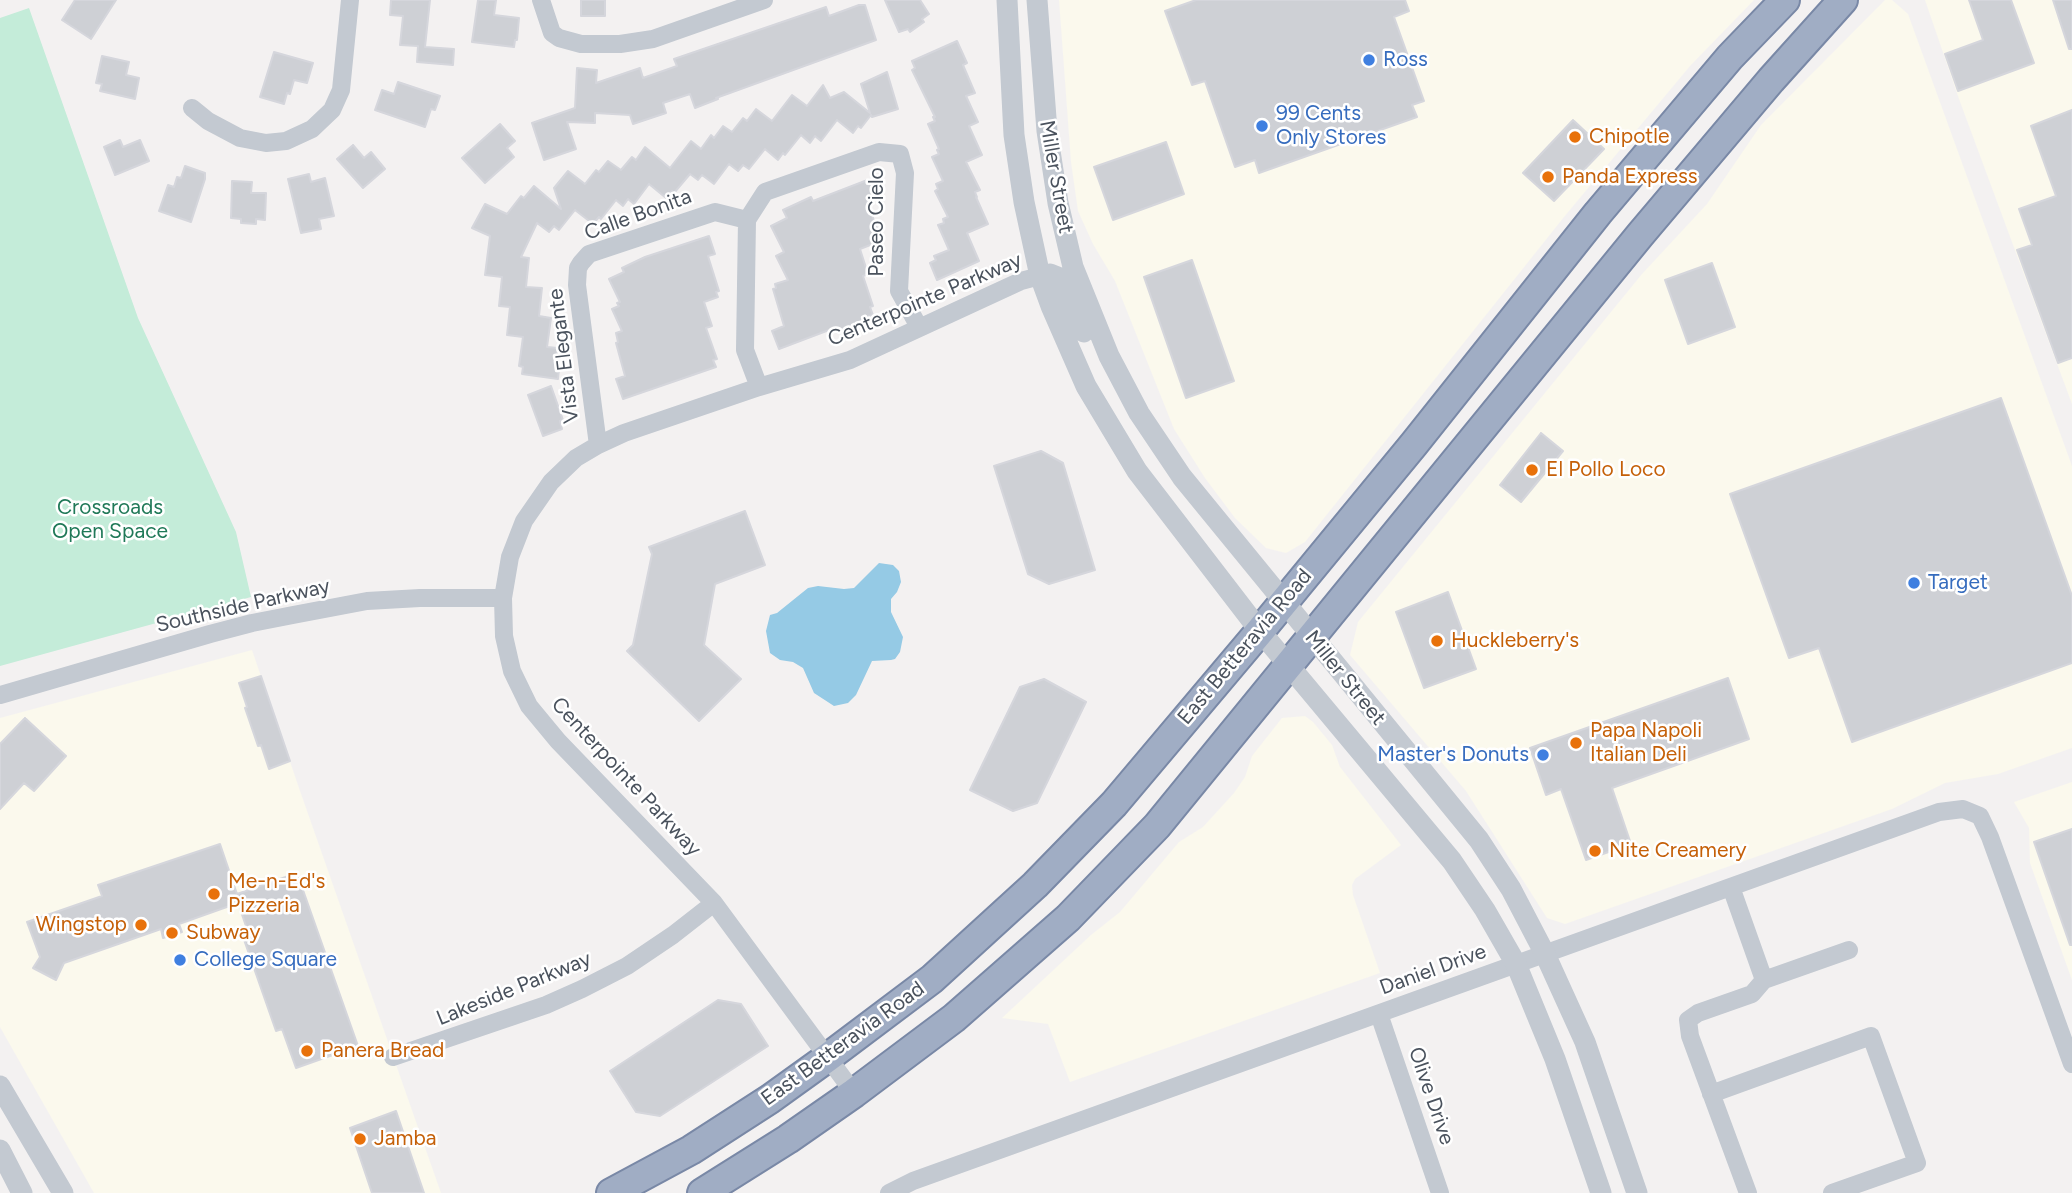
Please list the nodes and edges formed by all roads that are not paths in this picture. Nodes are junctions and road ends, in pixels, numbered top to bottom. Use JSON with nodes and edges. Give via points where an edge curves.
{"nodes":[{"id":1,"x":350,"y":0,"type":"edge"},
{"id":2,"x":541,"y":0,"type":"edge"},
{"id":3,"x":764,"y":0,"type":"edge"},
{"id":4,"x":1007,"y":0,"type":"edge"},
{"id":5,"x":1037,"y":0,"type":"edge"},
{"id":6,"x":1785,"y":0,"type":"edge"},
{"id":7,"x":1843,"y":0,"type":"edge"},
{"id":8,"x":192,"y":108,"type":"dead end"},
{"id":9,"x":747,"y":219,"type":"junction"},
{"id":10,"x":1562,"y":259,"type":"junction"},
{"id":11,"x":581,"y":263,"type":"joint"},
{"id":12,"x":1040,"y":276,"type":"junction"},
{"id":13,"x":1598,"y":287,"type":"junction"},
{"id":14,"x":919,"y":327,"type":"junction"},
{"id":15,"x":759,"y":387,"type":"junction"},
{"id":16,"x":1139,"y":414,"type":"junction"},
{"id":17,"x":598,"y":445,"type":"junction"},
{"id":18,"x":503,"y":598,"type":"junction"},
{"id":19,"x":1283,"y":602,"type":"junction"},
{"id":20,"x":1260,"y":631,"type":"junction"},
{"id":21,"x":1312,"y":637,"type":"junction"},
{"id":22,"x":1289,"y":666,"type":"junction"},
{"id":23,"x":0,"y":695,"type":"edge"},
{"id":24,"x":1731,"y":887,"type":"junction"},
{"id":25,"x":714,"y":903,"type":"junction"},
{"id":26,"x":1849,"y":950,"type":"dead end"},
{"id":27,"x":1545,"y":954,"type":"junction"},
{"id":28,"x":1516,"y":964,"type":"junction"},
{"id":29,"x":1764,"y":980,"type":"junction"},
{"id":30,"x":1379,"y":1014,"type":"junction"},
{"id":31,"x":393,"y":1058,"type":"dead end"},
{"id":32,"x":827,"y":1058,"type":"junction"},
{"id":33,"x":2072,"y":1064,"type":"edge"},
{"id":34,"x":0,"y":1086,"type":"edge"},
{"id":35,"x":854,"y":1093,"type":"junction"},
{"id":36,"x":1712,"y":1094,"type":"junction"},
{"id":37,"x":0,"y":1150,"type":"edge"},
{"id":38,"x":22,"y":1193,"type":"edge"},
{"id":39,"x":63,"y":1193,"type":"edge"},
{"id":40,"x":611,"y":1193,"type":"edge"},
{"id":41,"x":702,"y":1193,"type":"edge"},
{"id":42,"x":888,"y":1193,"type":"edge"},
{"id":43,"x":1440,"y":1193,"type":"edge"},
{"id":44,"x":1601,"y":1193,"type":"edge"},
{"id":45,"x":1637,"y":1193,"type":"edge"},
{"id":46,"x":1748,"y":1193,"type":"edge"},
{"id":47,"x":1832,"y":1193,"type":"edge"}],
"edges":[{"from":1,"to":8,"type":"street","via":[[341,90],[332,110],[312,129],[286,141],[266,143],[240,138]]},
{"from":2,"to":3,"type":"street","via":[[552,33],[581,44],[653,39]]},
{"from":4,"to":12,"type":"street","name":"Miller Street","via":[[1014,135]]},
{"from":5,"to":16,"type":"street","name":"Miller Street","via":[[1046,131],[1073,267],[1109,356]]},
{"from":6,"to":10,"type":"highway","name":"East Betteravia Road","via":[[1730,57]]},
{"from":7,"to":13,"type":"highway"},
{"from":9,"to":11,"type":"street","name":"Calle Bonita","via":[[715,212],[589,254]]},
{"from":9,"to":14,"type":"street","name":"Paseo Cielo","via":[[765,192],[879,152],[900,154],[905,173],[899,291]]},
{"from":9,"to":15,"type":"street","via":[[745,350]]},
{"from":10,"to":13,"type":"highway"},
{"from":10,"to":19,"type":"highway","name":"East Betteravia Road"},
{"from":11,"to":17,"type":"street","name":"Vista Elegante","via":[[577,285]]},
{"from":12,"to":14,"type":"street","name":"Centerpointe Parkway"},
{"from":12,"to":16,"type":"street","via":[[1060,278],[1101,371]]},
{"from":12,"to":20,"type":"street","name":"Miller Street","via":[[1086,386],[1115,436]]},
{"from":13,"to":21,"type":"highway"},
{"from":14,"to":15,"type":"street","name":"Centerpointe Parkway","via":[[850,360]]},
{"from":15,"to":17,"type":"street","name":"Centerpointe Parkway"},
{"from":16,"to":19,"type":"street","name":"Miller Street","via":[[1182,477]]},
{"from":17,"to":18,"type":"street","name":"Centerpointe Parkway","via":[[551,482],[524,521],[510,557]]},
{"from":18,"to":23,"type":"street","name":"Southside Parkway","via":[[367,601],[283,617]]},
{"from":18,"to":25,"type":"street","name":"Centerpointe Parkway","via":[[504,636],[512,671],[529,706]]},
{"from":19,"to":20,"type":"highway","name":"East Betteravia Road"},
{"from":19,"to":21,"type":"street","name":"Miller Street"},
{"from":20,"to":22,"type":"street","name":"Miller Street"},
{"from":20,"to":32,"type":"highway","name":"East Betteravia Road","via":[[1114,804],[1035,885],[932,979]]},
{"from":21,"to":22,"type":"highway"},
{"from":21,"to":27,"type":"street","name":"Miller Street","via":[[1479,840]]},
{"from":22,"to":28,"type":"street","name":"Miller Street","via":[[1452,861]]},
{"from":22,"to":35,"type":"highway","via":[[1157,826],[1068,918],[954,1018]]},
{"from":24,"to":27,"type":"street","name":"Daniel Drive"},
{"from":24,"to":29,"type":"street"},
{"from":24,"to":33,"type":"street","name":"Daniel Drive","via":[[1939,812],[1963,810],[1980,816]]},
{"from":25,"to":31,"type":"street","name":"Lakeside Parkway","via":[[627,966],[582,989]]},
{"from":25,"to":32,"type":"street","name":"Centerpointe Parkway"},
{"from":26,"to":29,"type":"street"},
{"from":27,"to":28,"type":"street","name":"Daniel Drive"},
{"from":27,"to":45,"type":"street","name":"Miller Street","via":[[1585,1042]]},
{"from":28,"to":30,"type":"street","name":"Daniel Drive"},
{"from":28,"to":44,"type":"street","name":"Miller Street","via":[[1555,1059]]},
{"from":29,"to":36,"type":"street","via":[[1752,994],[1688,1020]]},
{"from":30,"to":42,"type":"street","name":"Daniel Drive"},
{"from":30,"to":43,"type":"street","name":"Olive Drive"},
{"from":32,"to":35,"type":"street","name":"Centerpointe Parkway"},
{"from":32,"to":40,"type":"highway","name":"East Betteravia Road","via":[[691,1150]]},
{"from":34,"to":39,"type":"street"},
{"from":35,"to":41,"type":"highway"},
{"from":36,"to":46,"type":"street"},
{"from":36,"to":47,"type":"street","via":[[1871,1036],[1917,1163]]},
{"from":37,"to":38,"type":"street"}]}
